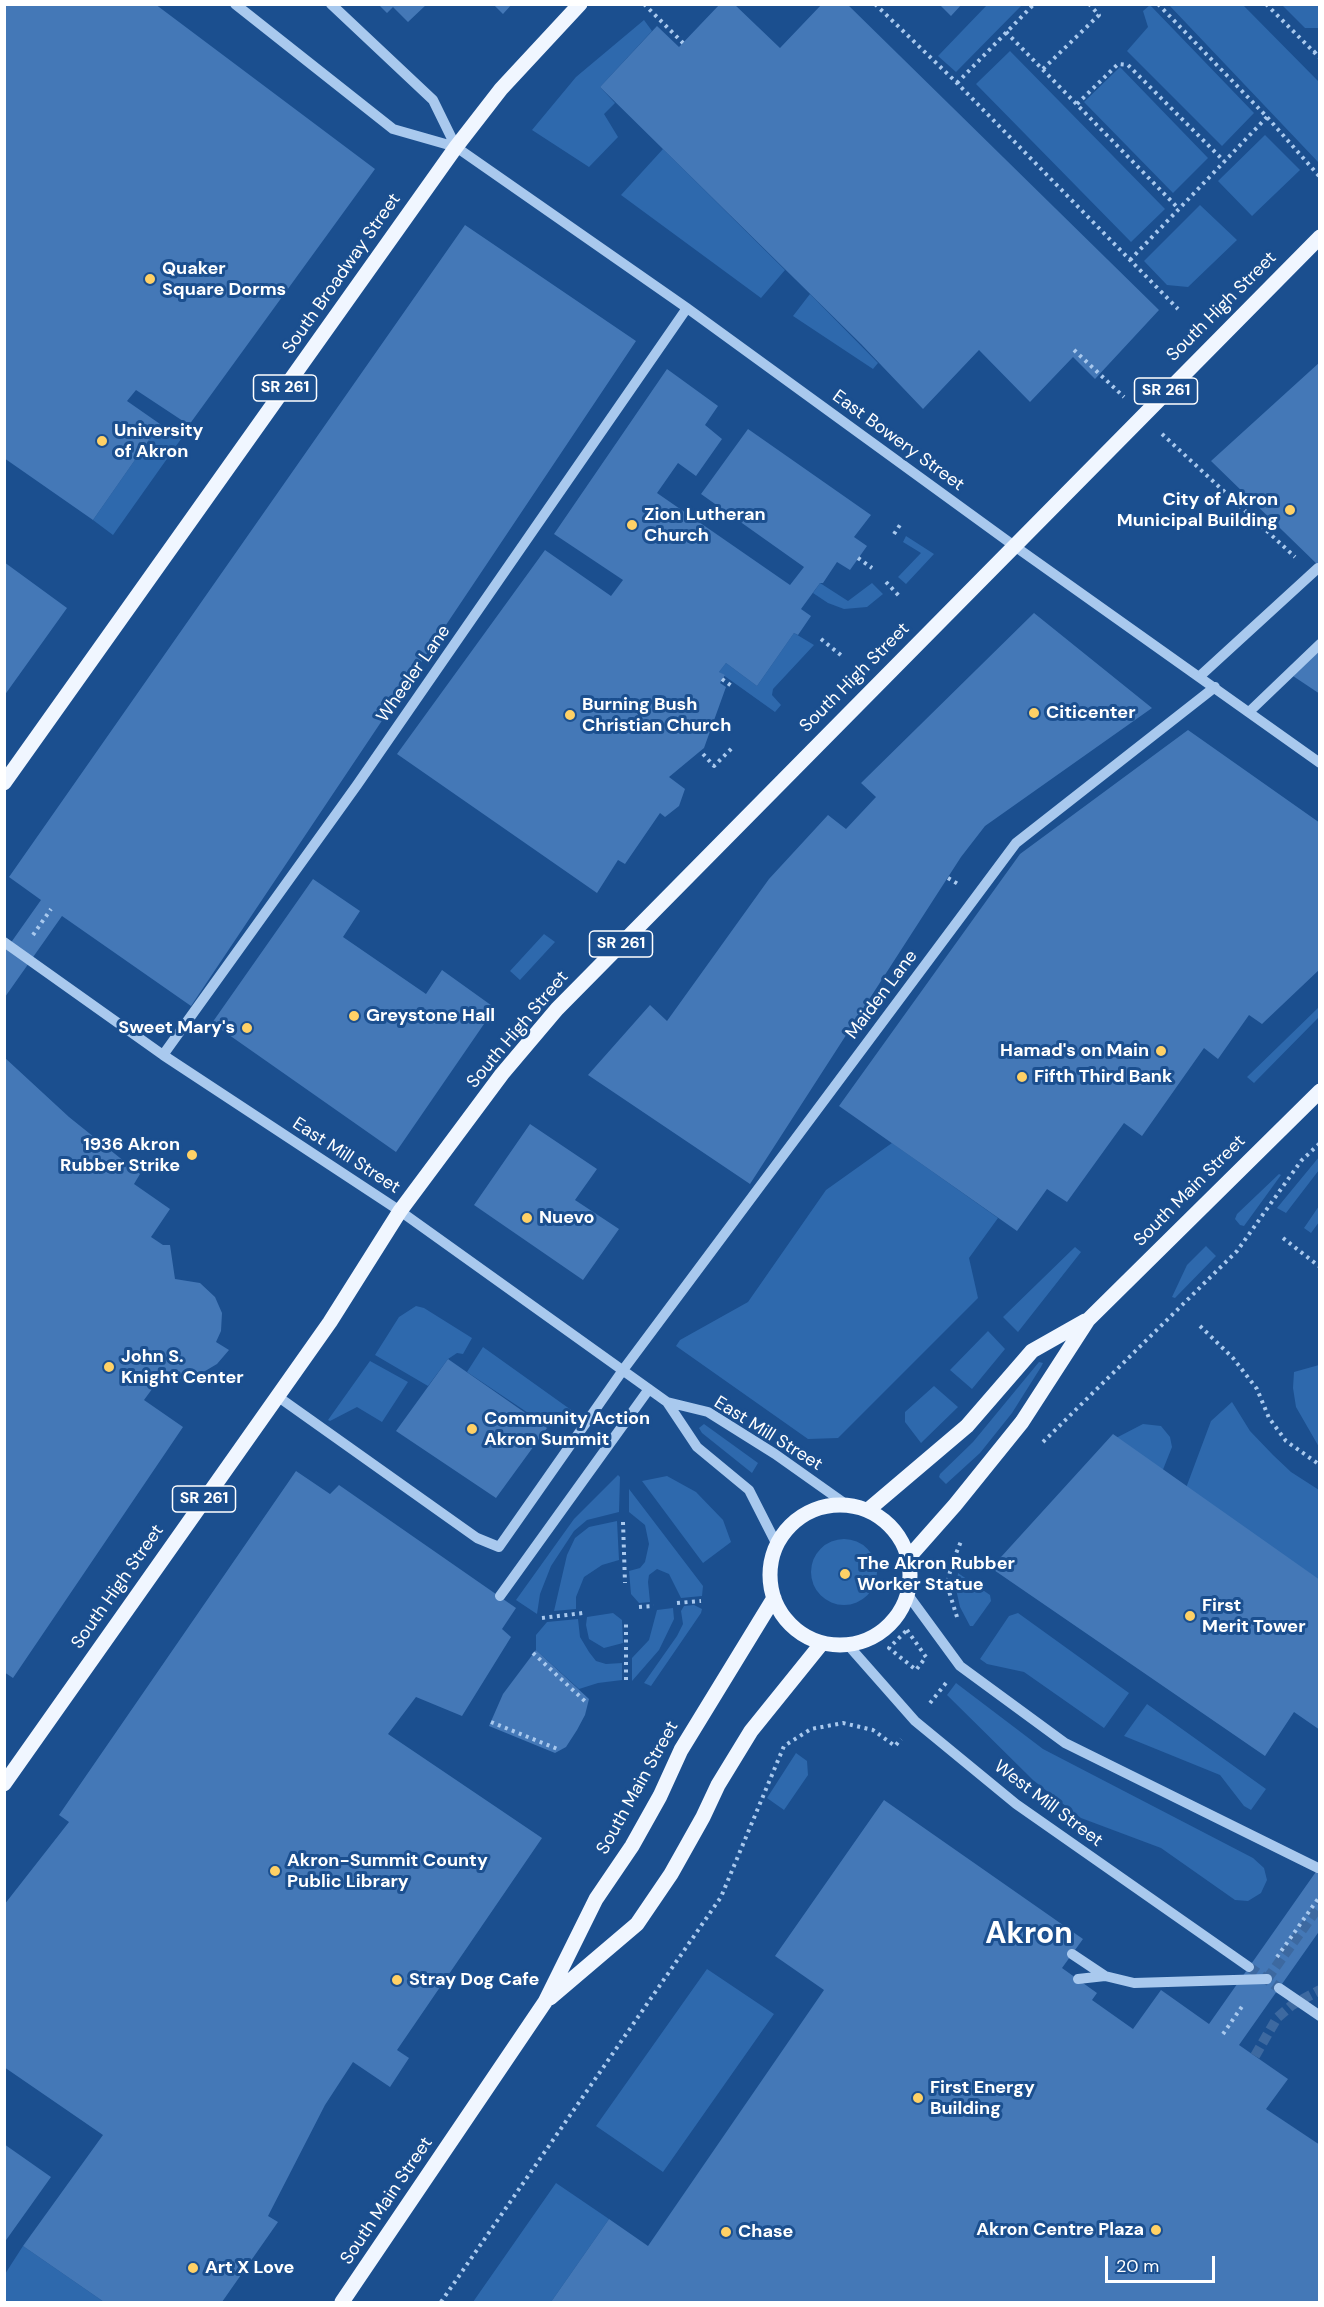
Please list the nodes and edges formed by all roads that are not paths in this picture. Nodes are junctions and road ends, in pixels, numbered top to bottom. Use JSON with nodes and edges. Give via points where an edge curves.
{"nodes":[{"id":1,"x":235,"y":4,"type":"edge"},
{"id":2,"x":331,"y":4,"type":"edge"},
{"id":3,"x":579,"y":4,"type":"edge"},
{"id":4,"x":456,"y":147,"type":"junction"},
{"id":5,"x":1316,"y":246,"type":"edge"},
{"id":6,"x":687,"y":308,"type":"junction"},
{"id":7,"x":1013,"y":545,"type":"junction"},
{"id":8,"x":1318,"y":568,"type":"edge"},
{"id":9,"x":1320,"y":644,"type":"edge"},
{"id":10,"x":1200,"y":676,"type":"junction"},
{"id":11,"x":1215,"y":687,"type":"junction"},
{"id":12,"x":1249,"y":712,"type":"junction"},
{"id":13,"x":1320,"y":763,"type":"edge"},
{"id":14,"x":4,"y":783,"type":"edge"},
{"id":15,"x":4,"y":942,"type":"edge"},
{"id":16,"x":163,"y":1055,"type":"junction"},
{"id":17,"x":1320,"y":1090,"type":"edge"},
{"id":18,"x":400,"y":1211,"type":"junction"},
{"id":19,"x":1088,"y":1320,"type":"junction"},
{"id":20,"x":623,"y":1370,"type":"junction"},
{"id":21,"x":650,"y":1389,"type":"junction"},
{"id":22,"x":277,"y":1396,"type":"junction"},
{"id":23,"x":667,"y":1402,"type":"junction"},
{"id":24,"x":847,"y":1505,"type":"junction"},
{"id":25,"x":868,"y":1510,"type":"junction"},
{"id":26,"x":777,"y":1545,"type":"junction"},
{"id":27,"x":909,"y":1557,"type":"junction"},
{"id":28,"x":908,"y":1595,"type":"junction"},
{"id":29,"x":500,"y":1596,"type":"dead end"},
{"id":30,"x":774,"y":1598,"type":"junction"},
{"id":31,"x":822,"y":1643,"type":"junction"},
{"id":32,"x":848,"y":1645,"type":"junction"},
{"id":33,"x":4,"y":1784,"type":"edge"},
{"id":34,"x":1318,"y":1868,"type":"edge"},
{"id":35,"x":1072,"y":1954,"type":"dead end"},
{"id":36,"x":1249,"y":1967,"type":"tunnel mouth"},
{"id":37,"x":1106,"y":1976,"type":"junction"},
{"id":38,"x":1078,"y":1979,"type":"dead end"},
{"id":39,"x":1267,"y":1979,"type":"dead end"},
{"id":40,"x":1279,"y":1988,"type":"tunnel mouth"},
{"id":41,"x":545,"y":2002,"type":"junction"},
{"id":42,"x":1318,"y":2016,"type":"edge"},
{"id":43,"x":342,"y":2302,"type":"edge"}],
"edges":[{"from":1,"to":4,"type":"street","name":"East Bowery Street","via":[[393,129]]},
{"from":2,"to":4,"type":"street","name":"East Bowery Street","via":[[433,100]]},
{"from":3,"to":4,"type":"main road","name":"South Broadway Street","number":"SR 261","via":[[501,89]]},
{"from":4,"to":6,"type":"street","name":"East Bowery Street"},
{"from":4,"to":14,"type":"main road","name":"South Broadway Street","number":"SR 261"},
{"from":5,"to":7,"type":"main road","name":"South High Street","number":"SR 261"},
{"from":6,"to":7,"type":"street","name":"East Bowery Street"},
{"from":6,"to":16,"type":"street","name":"Wheeler Lane"},
{"from":7,"to":10,"type":"street","name":"East Bowery Street"},
{"from":7,"to":18,"type":"main road","name":"South High Street","number":"SR 261","via":[[557,1009],[502,1074]]},
{"from":8,"to":10,"type":"street"},
{"from":9,"to":12,"type":"street"},
{"from":10,"to":11,"type":"street","name":"East Bowery Street"},
{"from":11,"to":12,"type":"street","name":"East Bowery Street"},
{"from":11,"to":20,"type":"street","name":"Maiden Lane","via":[[1016,843]]},
{"from":12,"to":13,"type":"street","name":"East Bowery Street"},
{"from":15,"to":16,"type":"street","name":"East Mill Street"},
{"from":16,"to":18,"type":"street","name":"East Mill Street"},
{"from":17,"to":19,"type":"main road","name":"South Main Street"},
{"from":18,"to":20,"type":"street","name":"East Mill Street"},
{"from":18,"to":22,"type":"main road","name":"South High Street","number":"SR 261","via":[[330,1322]]},
{"from":19,"to":25,"type":"main road","name":"South Main Street","via":[[1032,1351],[967,1426]]},
{"from":19,"to":27,"type":"main road","name":"South Main Street","via":[[1022,1422]]},
{"from":20,"to":21,"type":"street","name":"East Mill Street"},
{"from":20,"to":22,"type":"street","name":"Maiden Lane","via":[[499,1547],[477,1538]]},
{"from":21,"to":23,"type":"street","name":"East Mill Street"},
{"from":21,"to":29,"type":"street"},
{"from":22,"to":33,"type":"main road","name":"South High Street","number":"SR 261"},
{"from":23,"to":24,"type":"street","name":"East Mill Street","via":[[708,1412]]},
{"from":23,"to":26,"type":"street","name":"East Mill Street","via":[[697,1447],[749,1490]]},
{"from":24,"to":25,"type":"main road"},
{"from":24,"to":26,"type":"main road","via":[[825,1506],[805,1514],[788,1527]]},
{"from":25,"to":27,"type":"main road","via":[[900,1538]]},
{"from":26,"to":30,"type":"main road","via":[[771,1562]]},
{"from":27,"to":28,"type":"main road"},
{"from":28,"to":32,"type":"main road","via":[[899,1614],[885,1629],[868,1640]]},
{"from":28,"to":34,"type":"street","via":[[960,1666],[1065,1743]]},
{"from":30,"to":31,"type":"main road","via":[[784,1618],[801,1633]]},
{"from":30,"to":41,"type":"main road","name":"South Main Street","via":[[681,1750],[632,1846],[596,1899]]},
{"from":31,"to":32,"type":"main road"},
{"from":31,"to":41,"type":"main road","name":"South Main Street","via":[[751,1731],[671,1874],[637,1924]]},
{"from":32,"to":36,"type":"street","name":"West Mill Street","via":[[915,1721],[1016,1804]]},
{"from":35,"to":37,"type":"street"},
{"from":37,"to":38,"type":"street"},
{"from":37,"to":39,"type":"street","via":[[1134,1983]]},
{"from":40,"to":42,"type":"street"},
{"from":41,"to":43,"type":"main road","name":"South Main Street"}]}
